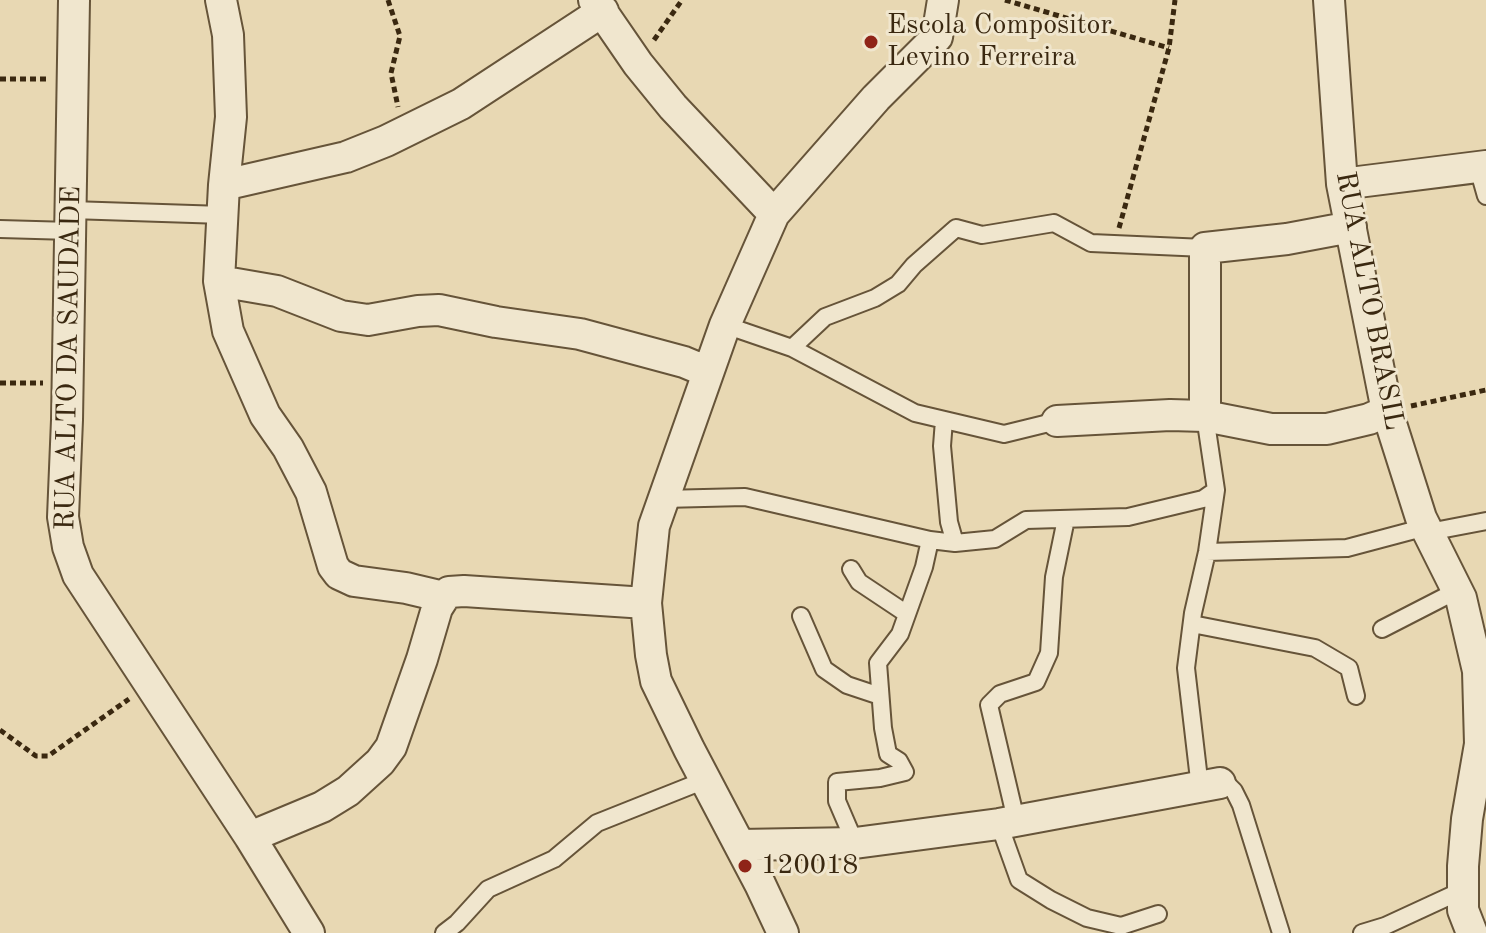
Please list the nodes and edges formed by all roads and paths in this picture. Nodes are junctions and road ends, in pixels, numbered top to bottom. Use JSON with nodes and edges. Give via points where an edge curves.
{"nodes":[{"id":1,"x":74,"y":0,"type":"edge"},
{"id":2,"x":221,"y":0,"type":"edge"},
{"id":3,"x":388,"y":0,"type":"edge"},
{"id":4,"x":682,"y":0,"type":"edge"},
{"id":5,"x":943,"y":0,"type":"edge"},
{"id":6,"x":1005,"y":0,"type":"edge"},
{"id":7,"x":1175,"y":0,"type":"edge"},
{"id":8,"x":1329,"y":0,"type":"edge"},
{"id":9,"x":598,"y":5,"type":"edge"},
{"id":10,"x":1169,"y":48,"type":"junction"},
{"id":11,"x":638,"y":64,"type":"junction"},
{"id":12,"x":0,"y":79,"type":"edge"},
{"id":13,"x":74,"y":80,"type":"junction"},
{"id":14,"x":403,"y":133,"type":"junction"},
{"id":15,"x":1483,"y":176,"type":"edge"},
{"id":16,"x":1342,"y":184,"type":"junction"},
{"id":17,"x":224,"y":200,"type":"junction"},
{"id":18,"x":774,"y":214,"type":"junction"},
{"id":19,"x":71,"y":221,"type":"junction"},
{"id":20,"x":1351,"y":227,"type":"junction"},
{"id":21,"x":0,"y":229,"type":"edge"},
{"id":22,"x":1115,"y":245,"type":"junction"},
{"id":23,"x":1205,"y":248,"type":"junction"},
{"id":24,"x":219,"y":281,"type":"junction"},
{"id":25,"x":725,"y":325,"type":"junction"},
{"id":26,"x":792,"y":348,"type":"junction"},
{"id":27,"x":708,"y":372,"type":"junction"},
{"id":28,"x":0,"y":383,"type":"edge"},
{"id":29,"x":67,"y":383,"type":"junction"},
{"id":30,"x":1486,"y":390,"type":"edge"},
{"id":31,"x":1387,"y":411,"type":"junction"},
{"id":32,"x":1205,"y":416,"type":"junction"},
{"id":33,"x":944,"y":420,"type":"junction"},
{"id":34,"x":1057,"y":421,"type":"joint"},
{"id":35,"x":1216,"y":490,"type":"junction"},
{"id":36,"x":663,"y":499,"type":"junction"},
{"id":37,"x":1066,"y":519,"type":"junction"},
{"id":38,"x":1486,"y":521,"type":"edge"},
{"id":39,"x":1427,"y":530,"type":"junction"},
{"id":40,"x":930,"y":540,"type":"junction"},
{"id":41,"x":955,"y":543,"type":"junction"},
{"id":42,"x":1207,"y":552,"type":"junction"},
{"id":43,"x":851,"y":569,"type":"dead end"},
{"id":44,"x":1458,"y":590,"type":"junction"},
{"id":45,"x":444,"y":597,"type":"junction"},
{"id":46,"x":646,"y":603,"type":"junction"},
{"id":47,"x":907,"y":614,"type":"junction"},
{"id":48,"x":801,"y":616,"type":"dead end"},
{"id":49,"x":1192,"y":624,"type":"junction"},
{"id":50,"x":1382,"y":629,"type":"dead end"},
{"id":51,"x":150,"y":684,"type":"junction"},
{"id":52,"x":880,"y":696,"type":"junction"},
{"id":53,"x":1356,"y":696,"type":"dead end"},
{"id":54,"x":0,"y":730,"type":"edge"},
{"id":55,"x":705,"y":780,"type":"junction"},
{"id":56,"x":1210,"y":786,"type":"junction"},
{"id":57,"x":1008,"y":822,"type":"junction"},
{"id":58,"x":250,"y":837,"type":"junction"},
{"id":59,"x":855,"y":843,"type":"junction"},
{"id":60,"x":740,"y":845,"type":"junction"},
{"id":61,"x":1463,"y":890,"type":"junction"},
{"id":62,"x":1158,"y":914,"type":"dead end"},
{"id":63,"x":309,"y":933,"type":"edge"},
{"id":64,"x":444,"y":933,"type":"edge"},
{"id":65,"x":783,"y":933,"type":"edge"},
{"id":66,"x":1281,"y":933,"type":"edge"},
{"id":67,"x":1362,"y":933,"type":"edge"},
{"id":68,"x":1472,"y":933,"type":"edge"}],
"edges":[{"from":1,"to":13,"type":"street","name":"RUA ALTO DA SAUDADE"},
{"from":2,"to":17,"type":"street","via":[[231,117]]},
{"from":3,"to":14,"type":"path","via":[[400,36],[391,73]]},
{"from":4,"to":11,"type":"path"},
{"from":5,"to":18,"type":"street","via":[[937,37]]},
{"from":6,"to":10,"type":"path"},
{"from":7,"to":10,"type":"path"},
{"from":8,"to":16,"type":"street","name":"RUA ALTO BRASIL"},
{"from":9,"to":11,"type":"street"},
{"from":9,"to":14,"type":"street","via":[[461,104]]},
{"from":10,"to":22,"type":"path"},
{"from":11,"to":18,"type":"street"},
{"from":12,"to":13,"type":"path"},
{"from":13,"to":19,"type":"street","name":"RUA ALTO DA SAUDADE"},
{"from":14,"to":17,"type":"street"},
{"from":15,"to":16,"type":"street"},
{"from":16,"to":20,"type":"street","name":"RUA ALTO BRASIL"},
{"from":17,"to":19,"type":"lane"},
{"from":17,"to":24,"type":"street"},
{"from":18,"to":25,"type":"street"},
{"from":19,"to":21,"type":"lane"},
{"from":19,"to":29,"type":"street","name":"RUA ALTO DA SAUDADE"},
{"from":20,"to":23,"type":"street"},
{"from":20,"to":31,"type":"street","name":"RUA ALTO BRASIL"},
{"from":22,"to":23,"type":"lane"},
{"from":22,"to":26,"type":"lane","via":[[1091,243],[1054,223],[982,235],[956,228],[898,284],[825,317]]},
{"from":23,"to":32,"type":"street"},
{"from":24,"to":27,"type":"street","via":[[277,291],[341,316],[368,320],[439,310],[580,334]]},
{"from":24,"to":45,"type":"street","via":[[228,331],[265,415],[311,492],[333,566],[354,581]]},
{"from":25,"to":26,"type":"lane"},
{"from":25,"to":27,"type":"street"},
{"from":26,"to":33,"type":"lane","via":[[915,413]]},
{"from":27,"to":36,"type":"street"},
{"from":28,"to":29,"type":"path"},
{"from":29,"to":51,"type":"street","name":"RUA ALTO DA SAUDADE","via":[[63,517],[68,547],[78,575]]},
{"from":30,"to":31,"type":"path"},
{"from":31,"to":32,"type":"street","via":[[1327,429],[1271,429]]},
{"from":31,"to":39,"type":"street","name":"RUA ALTO BRASIL"},
{"from":32,"to":34,"type":"street"},
{"from":32,"to":35,"type":"lane"},
{"from":33,"to":34,"type":"lane","via":[[1004,434]]},
{"from":33,"to":41,"type":"lane","via":[[942,446]]},
{"from":35,"to":37,"type":"lane","via":[[1203,499],[1128,517]]},
{"from":35,"to":42,"type":"lane"},
{"from":36,"to":40,"type":"lane","via":[[745,497]]},
{"from":36,"to":46,"type":"street","via":[[654,526]]},
{"from":37,"to":41,"type":"lane","via":[[1026,520],[995,539]]},
{"from":37,"to":57,"type":"lane","via":[[1054,577],[1049,653],[1036,682],[1000,694],[989,705]]},
{"from":38,"to":39,"type":"lane"},
{"from":39,"to":42,"type":"lane","via":[[1347,548]]},
{"from":39,"to":44,"type":"street","name":"RUA ALTO BRASIL"},
{"from":40,"to":41,"type":"lane"},
{"from":40,"to":47,"type":"lane"},
{"from":42,"to":49,"type":"lane"},
{"from":43,"to":47,"type":"lane","via":[[859,582]]},
{"from":44,"to":50,"type":"lane"},
{"from":44,"to":61,"type":"street","name":"RUA ALTO BRASIL","via":[[1480,691],[1480,744],[1467,819]]},
{"from":45,"to":46,"type":"street","via":[[464,591]]},
{"from":45,"to":58,"type":"street","via":[[391,747],[380,762],[322,807]]},
{"from":46,"to":55,"type":"street","via":[[656,681]]},
{"from":47,"to":52,"type":"lane","via":[[900,634],[878,663]]},
{"from":48,"to":52,"type":"lane","via":[[824,669],[847,685]]},
{"from":49,"to":53,"type":"lane","via":[[1315,648],[1349,668]]},
{"from":49,"to":56,"type":"lane","via":[[1186,668]]},
{"from":51,"to":54,"type":"path","via":[[48,756],[36,756]]},
{"from":51,"to":58,"type":"street","name":"RUA ALTO DA SAUDADE"},
{"from":52,"to":59,"type":"lane","via":[[888,754],[905,772],[837,782],[837,801]]},
{"from":55,"to":60,"type":"street"},
{"from":55,"to":64,"type":"lane","via":[[597,823],[554,859],[488,889]]},
{"from":56,"to":57,"type":"street"},
{"from":56,"to":66,"type":"lane","via":[[1229,786],[1241,805]]},
{"from":57,"to":59,"type":"street"},
{"from":57,"to":62,"type":"lane","via":[[1019,880],[1051,900],[1087,918],[1121,926]]},
{"from":58,"to":63,"type":"street","name":"RUA ALTO DA SAUDADE"},
{"from":59,"to":60,"type":"street"},
{"from":60,"to":65,"type":"street"},
{"from":61,"to":67,"type":"lane"},
{"from":61,"to":68,"type":"street","name":"RUA ALTO BRASIL","via":[[1463,910]]}]}
